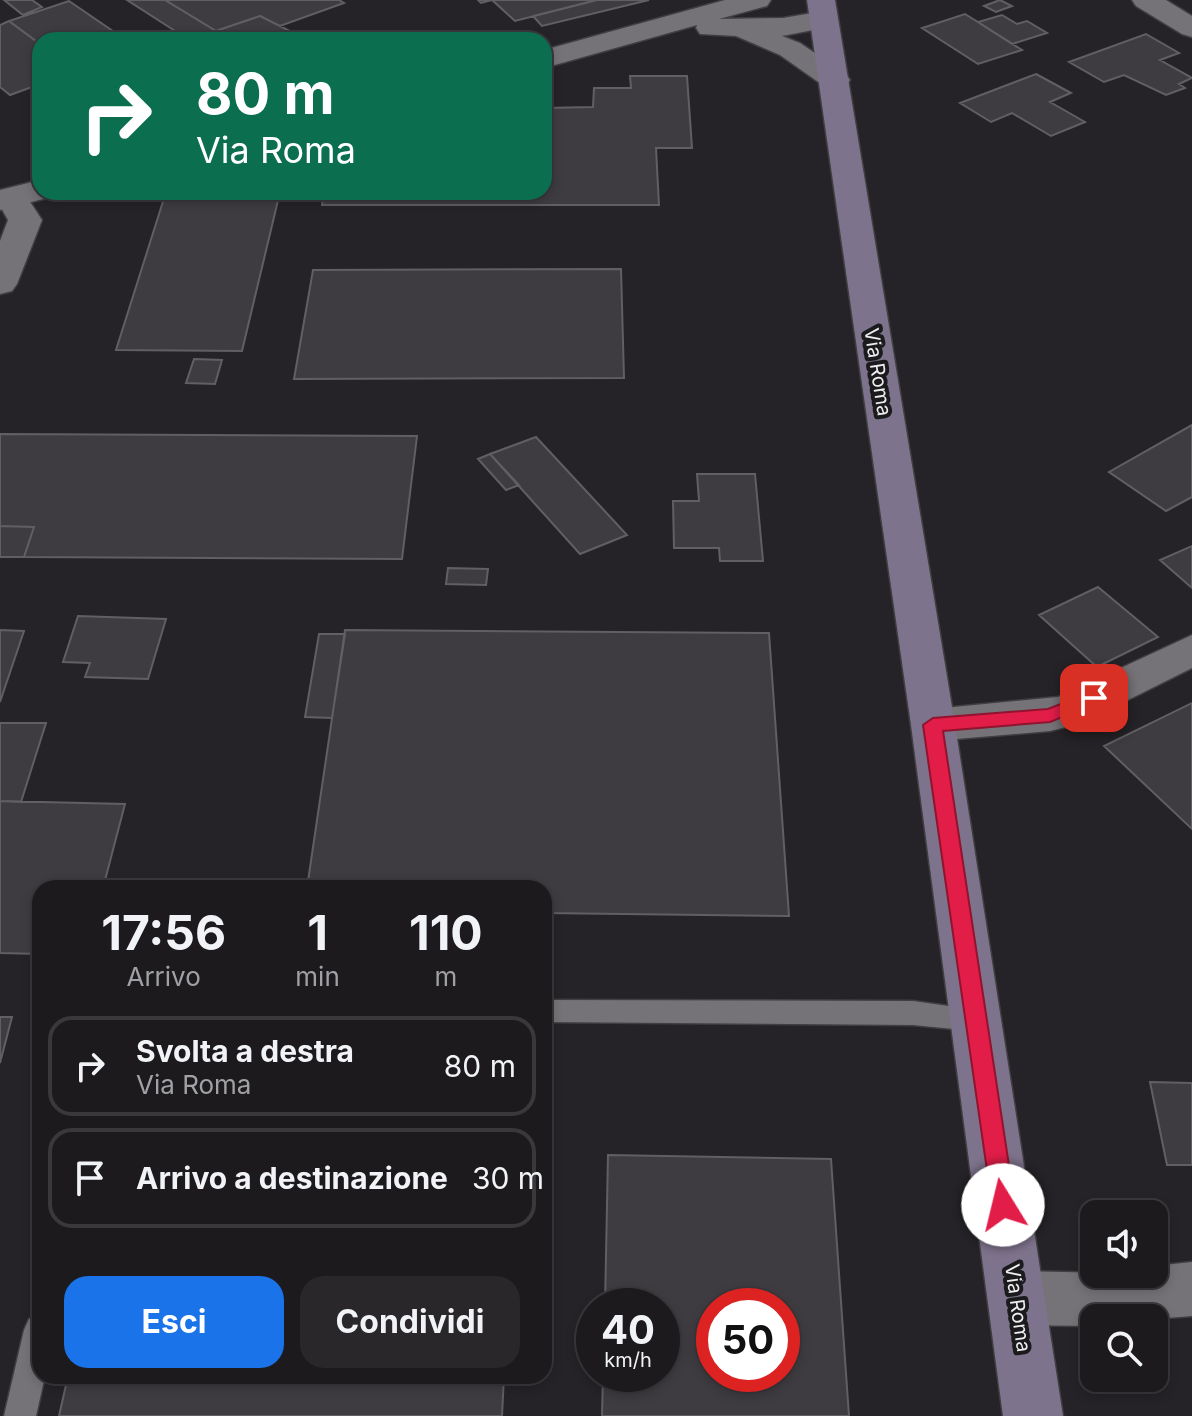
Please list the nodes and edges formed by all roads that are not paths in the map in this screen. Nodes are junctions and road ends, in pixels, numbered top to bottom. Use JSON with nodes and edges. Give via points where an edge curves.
{"nodes":[{"id":1,"x":1146,"y":0,"type":"edge"},
{"id":2,"x":747,"y":11,"type":"edge"},
{"id":3,"x":823,"y":11,"type":"edge"},
{"id":4,"x":1192,"y":28,"type":"edge"},
{"id":5,"x":552,"y":57,"type":"edge"},
{"id":6,"x":835,"y":80,"type":"junction"},
{"id":7,"x":17,"y":196,"type":"edge"},
{"id":8,"x":0,"y":284,"type":"edge"},
{"id":9,"x":1192,"y":650,"type":"edge"},
{"id":10,"x":933,"y":725,"type":"junction"},
{"id":11,"x":552,"y":1011,"type":"edge"},
{"id":12,"x":974,"y":1019,"type":"junction"},
{"id":13,"x":1192,"y":1289,"type":"edge"},
{"id":14,"x":1018,"y":1298,"type":"junction"},
{"id":15,"x":32,"y":1364,"type":"edge"},
{"id":16,"x":20,"y":1416,"type":"edge"},
{"id":17,"x":1033,"y":1416,"type":"edge"}],
"edges":[{"from":1,"to":4,"type":"street"},
{"from":2,"to":3,"type":"street","via":[[783,27]]},
{"from":2,"to":5,"type":"street"},
{"from":2,"to":6,"type":"street"},
{"from":3,"to":6,"type":"main road","name":"Via Roma"},
{"from":6,"to":10,"type":"main road","name":"Via Roma"},
{"from":7,"to":8,"type":"street","via":[[25,220]]},
{"from":9,"to":10,"type":"street","via":[[1070,710]]},
{"from":10,"to":12,"type":"main road","name":"Via Roma"},
{"from":11,"to":12,"type":"lane","via":[[913,1013]]},
{"from":12,"to":14,"type":"main road","name":"Via Roma"},
{"from":13,"to":14,"type":"street","via":[[1090,1299]]},
{"from":14,"to":17,"type":"main road","name":"Via Roma"},
{"from":15,"to":16,"type":"lane"}]}
